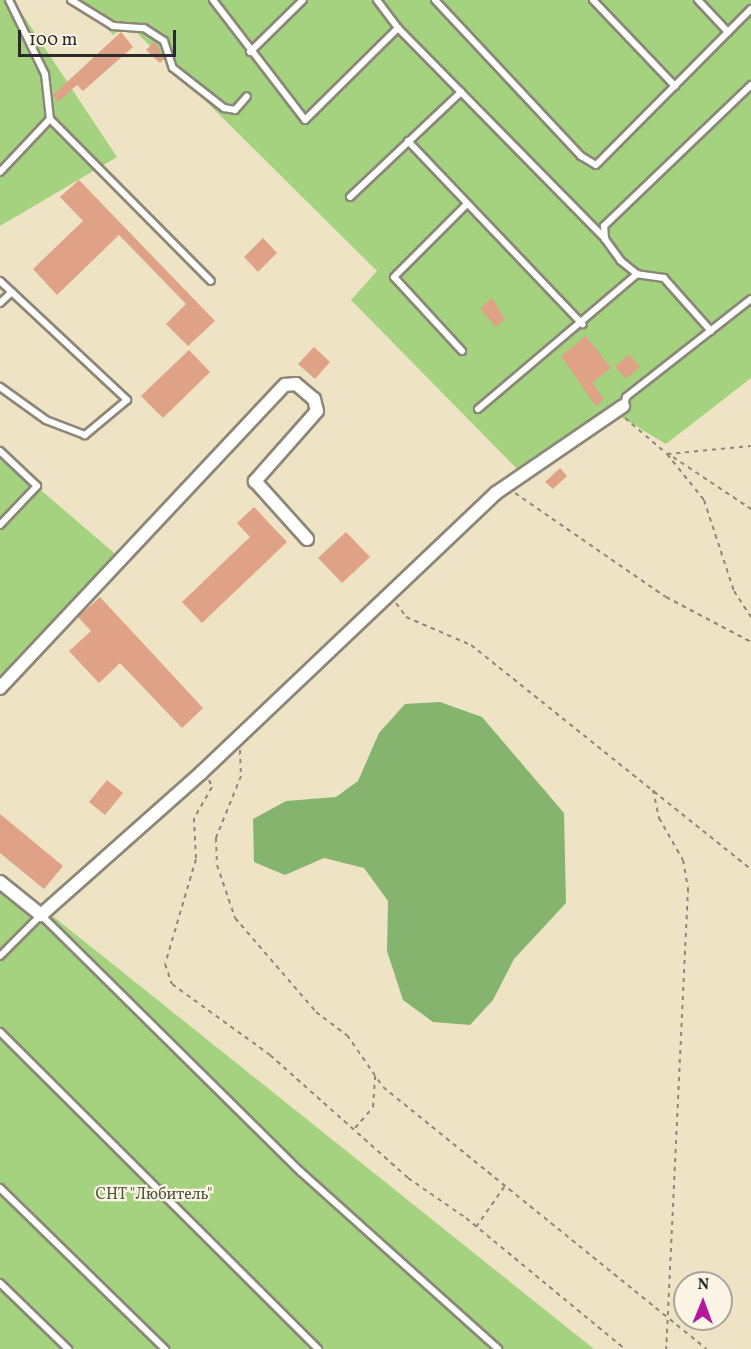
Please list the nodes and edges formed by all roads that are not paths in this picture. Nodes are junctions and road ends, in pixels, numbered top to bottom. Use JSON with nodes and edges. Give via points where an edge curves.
{"nodes":[{"id":1,"x":9,"y":0,"type":"edge"},
{"id":2,"x":71,"y":0,"type":"edge"},
{"id":3,"x":213,"y":0,"type":"edge"},
{"id":4,"x":303,"y":0,"type":"edge"},
{"id":5,"x":377,"y":0,"type":"edge"},
{"id":6,"x":435,"y":0,"type":"edge"},
{"id":7,"x":593,"y":0,"type":"edge"},
{"id":8,"x":698,"y":0,"type":"edge"},
{"id":9,"x":751,"y":9,"type":"edge"},
{"id":10,"x":398,"y":28,"type":"junction"},
{"id":11,"x":728,"y":32,"type":"junction"},
{"id":12,"x":250,"y":52,"type":"junction"},
{"id":13,"x":751,"y":85,"type":"edge"},
{"id":14,"x":675,"y":86,"type":"junction"},
{"id":15,"x":461,"y":92,"type":"junction"},
{"id":16,"x":248,"y":96,"type":"dead end"},
{"id":17,"x":50,"y":119,"type":"junction"},
{"id":18,"x":408,"y":141,"type":"junction"},
{"id":19,"x":0,"y":172,"type":"edge"},
{"id":20,"x":350,"y":197,"type":"dead end"},
{"id":21,"x":467,"y":204,"type":"junction"},
{"id":22,"x":605,"y":240,"type":"junction"},
{"id":23,"x":637,"y":274,"type":"junction"},
{"id":24,"x":0,"y":281,"type":"edge"},
{"id":25,"x":211,"y":281,"type":"dead end"},
{"id":26,"x":12,"y":292,"type":"junction"},
{"id":27,"x":751,"y":299,"type":"edge"},
{"id":28,"x":0,"y":303,"type":"edge"},
{"id":29,"x":582,"y":324,"type":"junction"},
{"id":30,"x":711,"y":331,"type":"junction"},
{"id":31,"x":462,"y":351,"type":"dead end"},
{"id":32,"x":0,"y":387,"type":"edge"},
{"id":33,"x":621,"y":408,"type":"joint"},
{"id":34,"x":478,"y":409,"type":"dead end"},
{"id":35,"x":0,"y":451,"type":"edge"},
{"id":36,"x":0,"y":525,"type":"edge"},
{"id":37,"x":307,"y":539,"type":"dead end"},
{"id":38,"x":0,"y":688,"type":"edge"},
{"id":39,"x":0,"y":882,"type":"edge"},
{"id":40,"x":41,"y":915,"type":"junction"},
{"id":41,"x":0,"y":956,"type":"edge"},
{"id":42,"x":0,"y":1032,"type":"edge"},
{"id":43,"x":0,"y":1188,"type":"edge"},
{"id":44,"x":0,"y":1283,"type":"edge"},
{"id":45,"x":68,"y":1349,"type":"edge"},
{"id":46,"x":165,"y":1349,"type":"edge"},
{"id":47,"x":318,"y":1349,"type":"edge"},
{"id":48,"x":498,"y":1349,"type":"edge"}],
"edges":[{"from":1,"to":17,"type":"lane","via":[[45,75]]},
{"from":2,"to":16,"type":"lane","via":[[113,26],[144,28],[164,41],[173,68],[224,108],[235,110]]},
{"from":3,"to":12,"type":"lane"},
{"from":4,"to":12,"type":"lane"},
{"from":5,"to":10,"type":"lane"},
{"from":6,"to":14,"type":"lane","via":[[581,156],[596,165]]},
{"from":7,"to":14,"type":"lane"},
{"from":8,"to":11,"type":"lane"},
{"from":9,"to":11,"type":"lane"},
{"from":10,"to":12,"type":"lane","via":[[305,120]]},
{"from":10,"to":15,"type":"lane"},
{"from":11,"to":14,"type":"lane"},
{"from":13,"to":22,"type":"lane","via":[[615,214],[604,226]]},
{"from":15,"to":18,"type":"lane"},
{"from":15,"to":22,"type":"lane"},
{"from":17,"to":19,"type":"lane"},
{"from":17,"to":25,"type":"lane"},
{"from":18,"to":20,"type":"lane"},
{"from":18,"to":21,"type":"lane"},
{"from":21,"to":29,"type":"lane"},
{"from":21,"to":31,"type":"lane","via":[[394,277]]},
{"from":22,"to":23,"type":"lane"},
{"from":23,"to":29,"type":"lane"},
{"from":23,"to":30,"type":"lane","via":[[664,278]]},
{"from":24,"to":26,"type":"lane"},
{"from":26,"to":28,"type":"lane"},
{"from":26,"to":32,"type":"lane","via":[[127,400],[85,435],[46,420]]},
{"from":27,"to":30,"type":"lane"},
{"from":29,"to":34,"type":"lane"},
{"from":30,"to":33,"type":"lane","via":[[626,397]]},
{"from":33,"to":40,"type":"street","via":[[506,486],[205,769]]},
{"from":35,"to":36,"type":"lane","via":[[38,486]]},
{"from":37,"to":38,"type":"street","via":[[255,481],[317,411],[314,399],[296,384],[285,385]]},
{"from":39,"to":40,"type":"street"},
{"from":40,"to":41,"type":"lane"},
{"from":40,"to":48,"type":"lane","via":[[301,1172]]},
{"from":42,"to":47,"type":"lane"},
{"from":43,"to":46,"type":"lane"},
{"from":44,"to":45,"type":"lane"}]}
